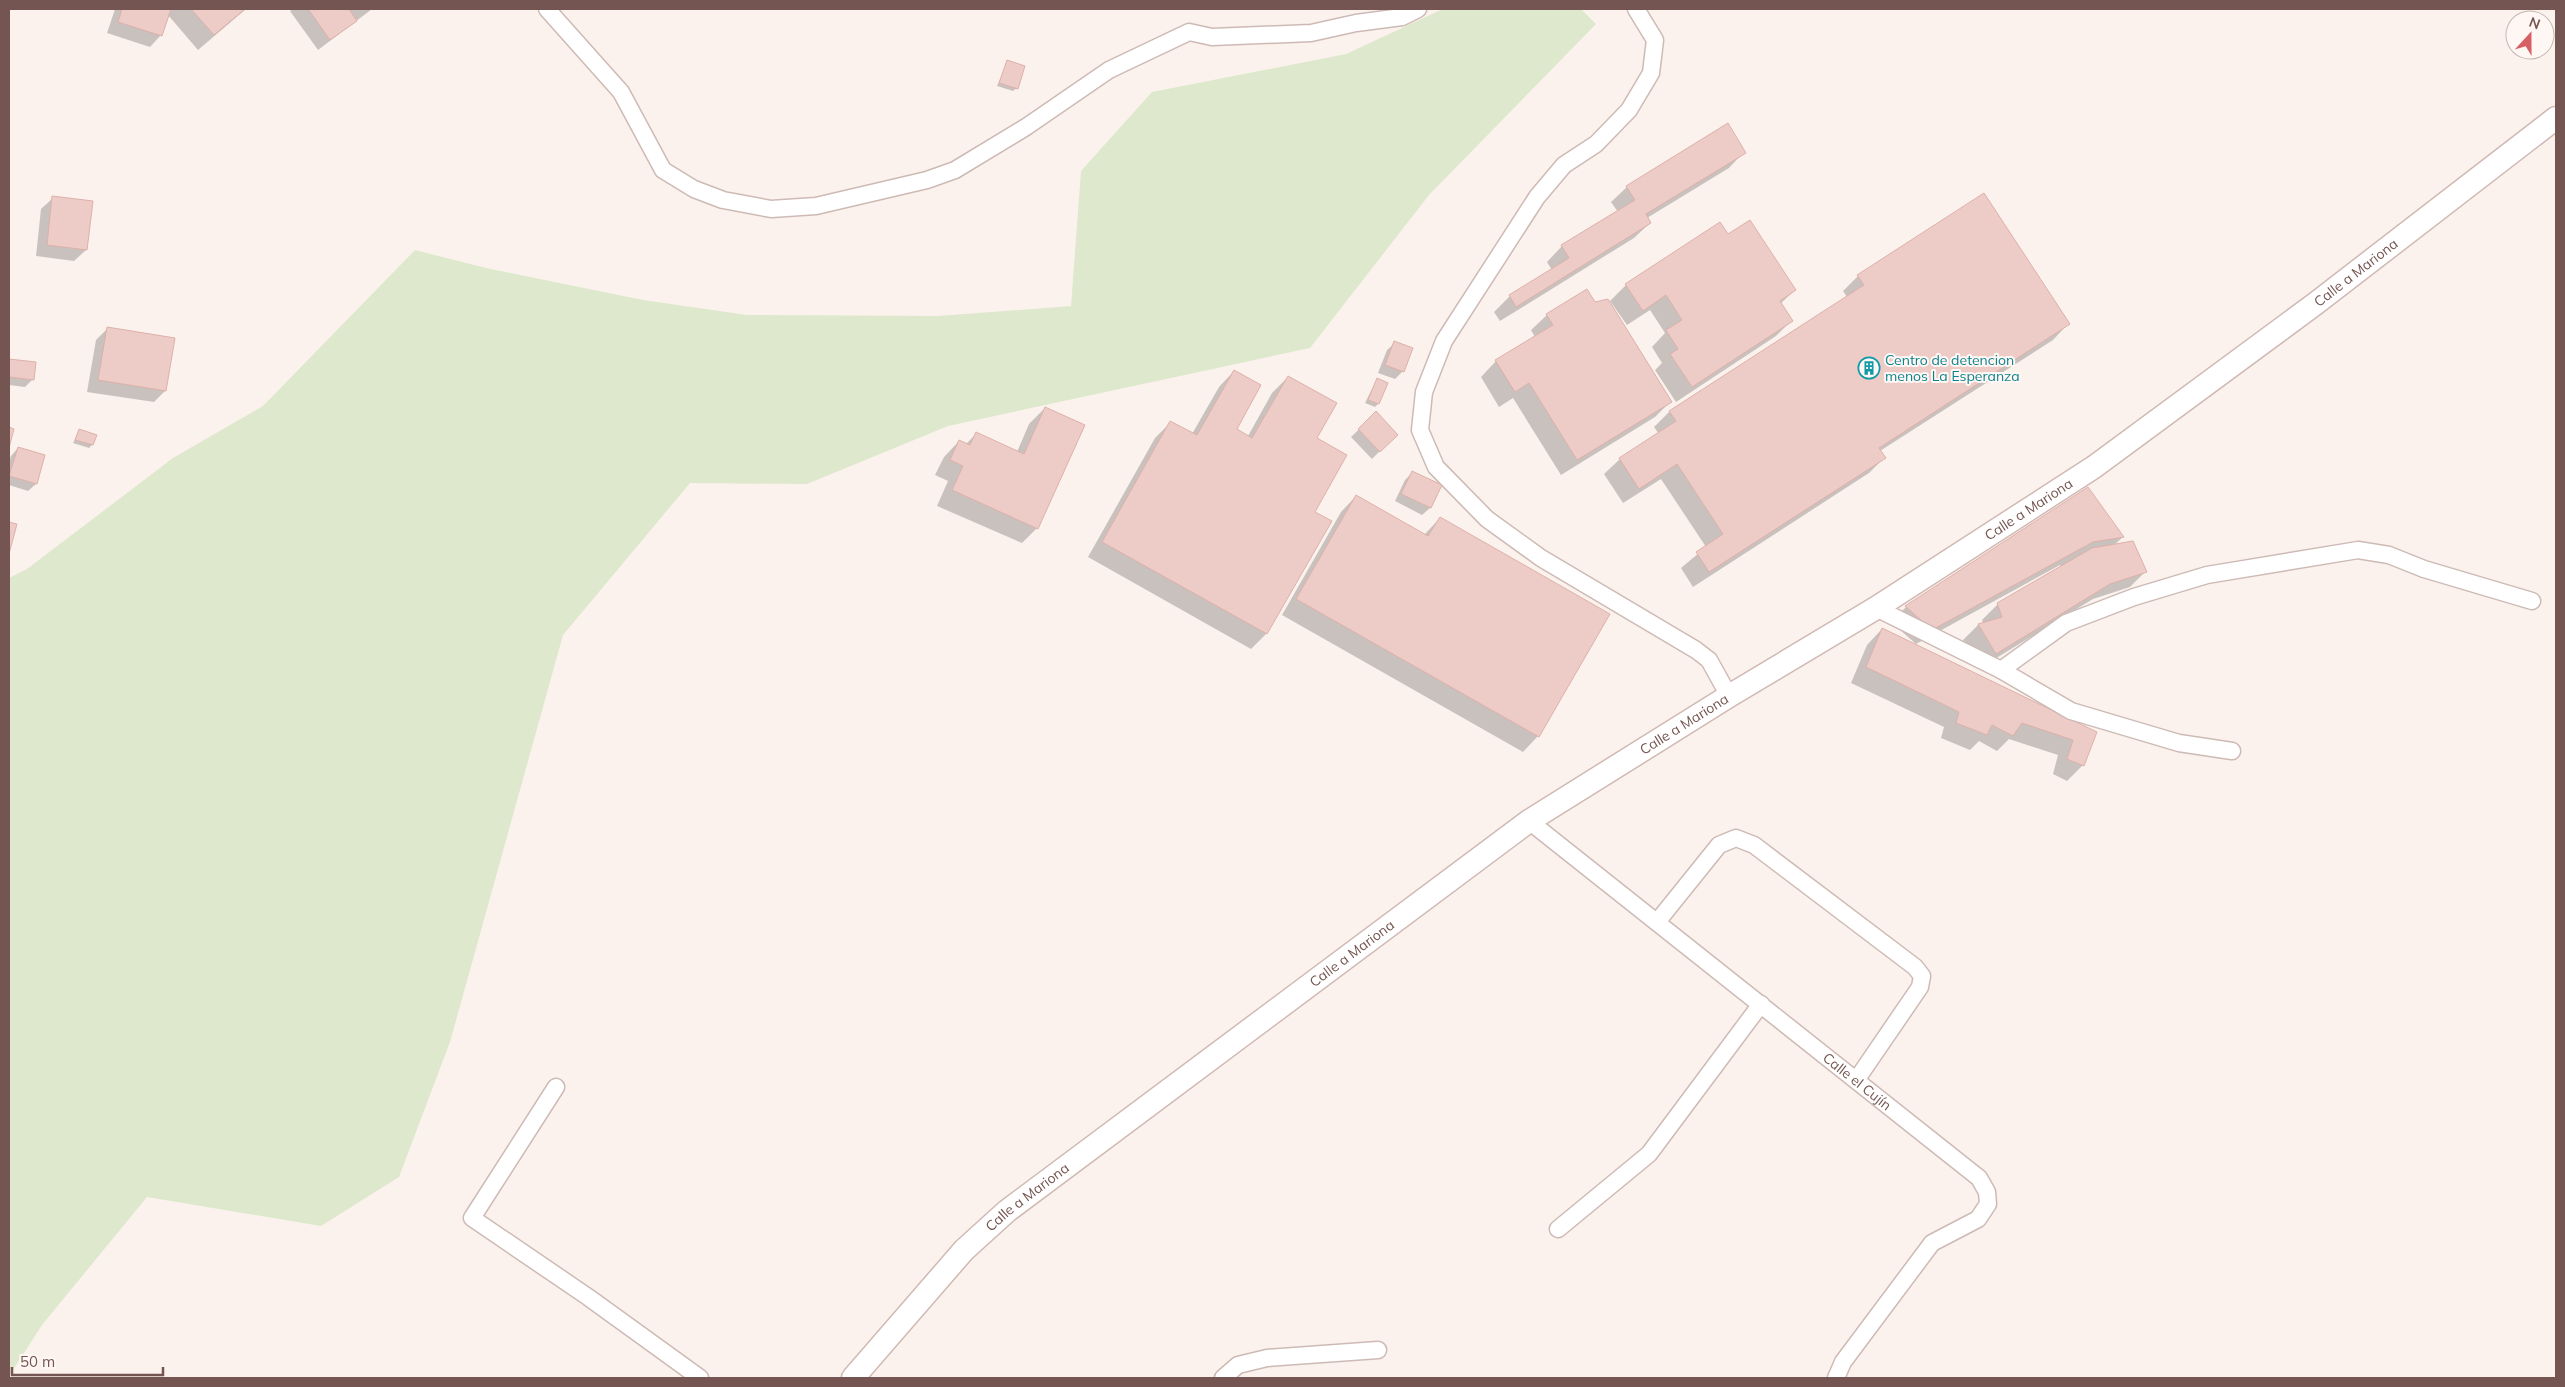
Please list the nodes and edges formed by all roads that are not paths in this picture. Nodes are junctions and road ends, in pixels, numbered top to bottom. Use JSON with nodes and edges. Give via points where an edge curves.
{"nodes":[{"id":1,"x":547,"y":9,"type":"edge"},
{"id":2,"x":1418,"y":9,"type":"edge"},
{"id":3,"x":1636,"y":9,"type":"edge"},
{"id":4,"x":2554,"y":123,"type":"edge"},
{"id":5,"x":2532,"y":600,"type":"dead end"},
{"id":6,"x":1876,"y":608,"type":"junction"},
{"id":7,"x":2001,"y":670,"type":"junction"},
{"id":8,"x":1730,"y":696,"type":"junction"},
{"id":9,"x":2232,"y":752,"type":"dead end"},
{"id":10,"x":1529,"y":821,"type":"junction"},
{"id":11,"x":1657,"y":922,"type":"junction"},
{"id":12,"x":1761,"y":1004,"type":"junction"},
{"id":13,"x":1857,"y":1080,"type":"junction"},
{"id":14,"x":556,"y":1087,"type":"dead end"},
{"id":15,"x":1558,"y":1229,"type":"dead end"},
{"id":16,"x":1378,"y":1350,"type":"dead end"},
{"id":17,"x":700,"y":1378,"type":"edge"},
{"id":18,"x":852,"y":1378,"type":"edge"},
{"id":19,"x":1223,"y":1378,"type":"edge"},
{"id":20,"x":1836,"y":1378,"type":"edge"}],
"edges":[{"from":1,"to":2,"type":"street","via":[[621,92],[663,170],[694,189],[723,200],[771,209],[816,206],[956,170],[1109,70],[1189,32],[1212,37],[1311,33],[1402,17]]},
{"from":3,"to":8,"type":"street","via":[[1655,40],[1651,73],[1629,110],[1596,144],[1564,165],[1537,197],[1444,341],[1424,392],[1420,430],[1436,467],[1487,519],[1541,558],[1696,650],[1709,660]]},
{"from":4,"to":6,"type":"main road","name":"Calle a Mariona","via":[[2094,467]]},
{"from":5,"to":7,"type":"street","via":[[2424,569],[2389,555],[2358,550],[2207,575],[2134,597],[2066,624]]},
{"from":6,"to":7,"type":"street"},
{"from":6,"to":8,"type":"main road","name":"Calle a Mariona"},
{"from":7,"to":9,"type":"street","via":[[2072,711],[2179,743]]},
{"from":8,"to":10,"type":"main road","name":"Calle a Mariona"},
{"from":10,"to":11,"type":"street","name":"Calle el Cujín"},
{"from":10,"to":18,"type":"main road","name":"Calle a Mariona","via":[[1007,1211],[964,1250]]},
{"from":11,"to":12,"type":"street","name":"Calle el Cujín"},
{"from":11,"to":13,"type":"street","via":[[1719,845],[1736,838],[1754,845],[1915,966],[1922,976],[1920,987]]},
{"from":12,"to":13,"type":"street","name":"Calle el Cujín"},
{"from":12,"to":15,"type":"street","via":[[1649,1154]]},
{"from":13,"to":20,"type":"street","name":"Calle el Cujín","via":[[1979,1178],[1987,1192],[1988,1204],[1978,1219],[1932,1243],[1843,1362]]},
{"from":14,"to":17,"type":"street","via":[[472,1218]]},
{"from":16,"to":19,"type":"street","via":[[1267,1358],[1238,1365]]}]}
